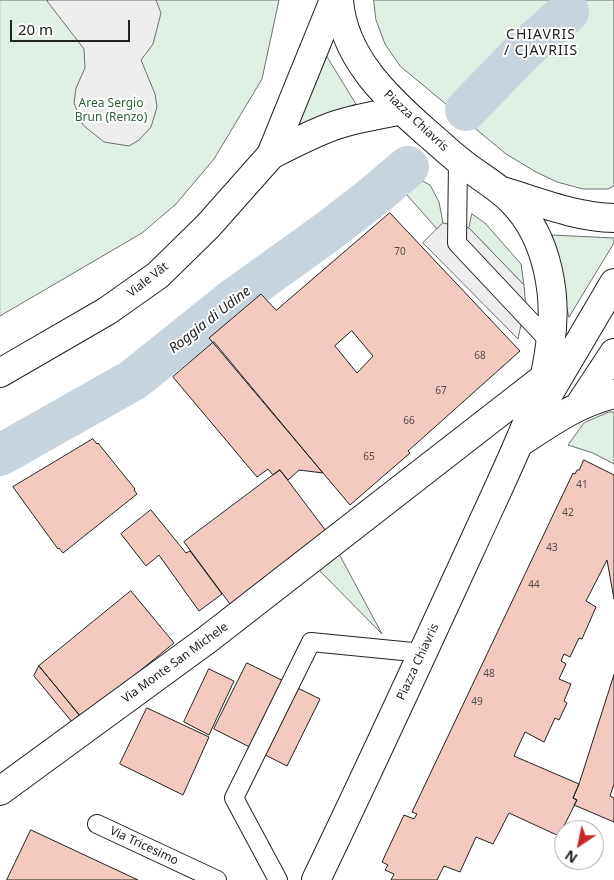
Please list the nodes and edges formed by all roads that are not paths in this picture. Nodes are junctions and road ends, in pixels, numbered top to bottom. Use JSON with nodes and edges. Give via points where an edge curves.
{"nodes":[{"id":1,"x":334,"y":0,"type":"edge"},
{"id":2,"x":339,"y":0,"type":"edge"},
{"id":3,"x":401,"y":110,"type":"junction"},
{"id":4,"x":271,"y":155,"type":"junction"},
{"id":5,"x":458,"y":161,"type":"junction"},
{"id":6,"x":501,"y":190,"type":"junction"},
{"id":7,"x":614,"y":218,"type":"edge"},
{"id":8,"x":614,"y":283,"type":"edge"},
{"id":9,"x":551,"y":344,"type":"junction"},
{"id":10,"x":614,"y":353,"type":"edge"},
{"id":11,"x":0,"y":373,"type":"edge"},
{"id":12,"x":545,"y":377,"type":"junction"},
{"id":13,"x":614,"y":394,"type":"edge"},
{"id":14,"x":579,"y":406,"type":"junction"},
{"id":15,"x":519,"y":444,"type":"junction"},
{"id":16,"x":423,"y":653,"type":"junction"},
{"id":17,"x":0,"y":791,"type":"edge"},
{"id":18,"x":97,"y":824,"type":"dead end"},
{"id":19,"x":217,"y":880,"type":"edge"},
{"id":20,"x":278,"y":880,"type":"edge"},
{"id":21,"x":316,"y":880,"type":"edge"}],
"edges":[{"from":1,"to":4,"type":"main road","name":"Viale Vât"},
{"from":2,"to":3,"type":"main road","name":"Piazza Chiavris","via":[[348,41],[370,76]]},
{"from":3,"to":4,"type":"main road","name":"Viale Vât","via":[[335,125]]},
{"from":3,"to":5,"type":"main road","name":"Piazza Chiavris"},
{"from":4,"to":11,"type":"main road","name":"Viale Vât","via":[[208,226],[158,275],[107,311]]},
{"from":5,"to":6,"type":"main road","name":"Piazza Chiavris"},
{"from":5,"to":9,"type":"lane","name":"Piazza Chiavris","via":[[457,243]]},
{"from":6,"to":7,"type":"main road","name":"Piazza Chiavris","via":[[572,212]]},
{"from":6,"to":9,"type":"main road","name":"Piazza Chiavris","via":[[528,220],[546,261],[552,303]]},
{"from":8,"to":15,"type":"main road","name":"Piazza Chiavris"},
{"from":9,"to":12,"type":"main road","name":"Piazza Chiavris"},
{"from":10,"to":14,"type":"main road"},
{"from":12,"to":15,"type":"main road","name":"Piazza Chiavris"},
{"from":12,"to":17,"type":"main road","name":"Via Monte San Michele","via":[[208,640]]},
{"from":13,"to":14,"type":"main road"},
{"from":14,"to":15,"type":"main road"},
{"from":15,"to":16,"type":"main road","name":"Piazza Chiavris"},
{"from":16,"to":20,"type":"lane","via":[[311,642],[234,798]]},
{"from":16,"to":21,"type":"main road","name":"Piazza Chiavris"},
{"from":18,"to":19,"type":"lane","name":"Via Tricesimo"}]}
